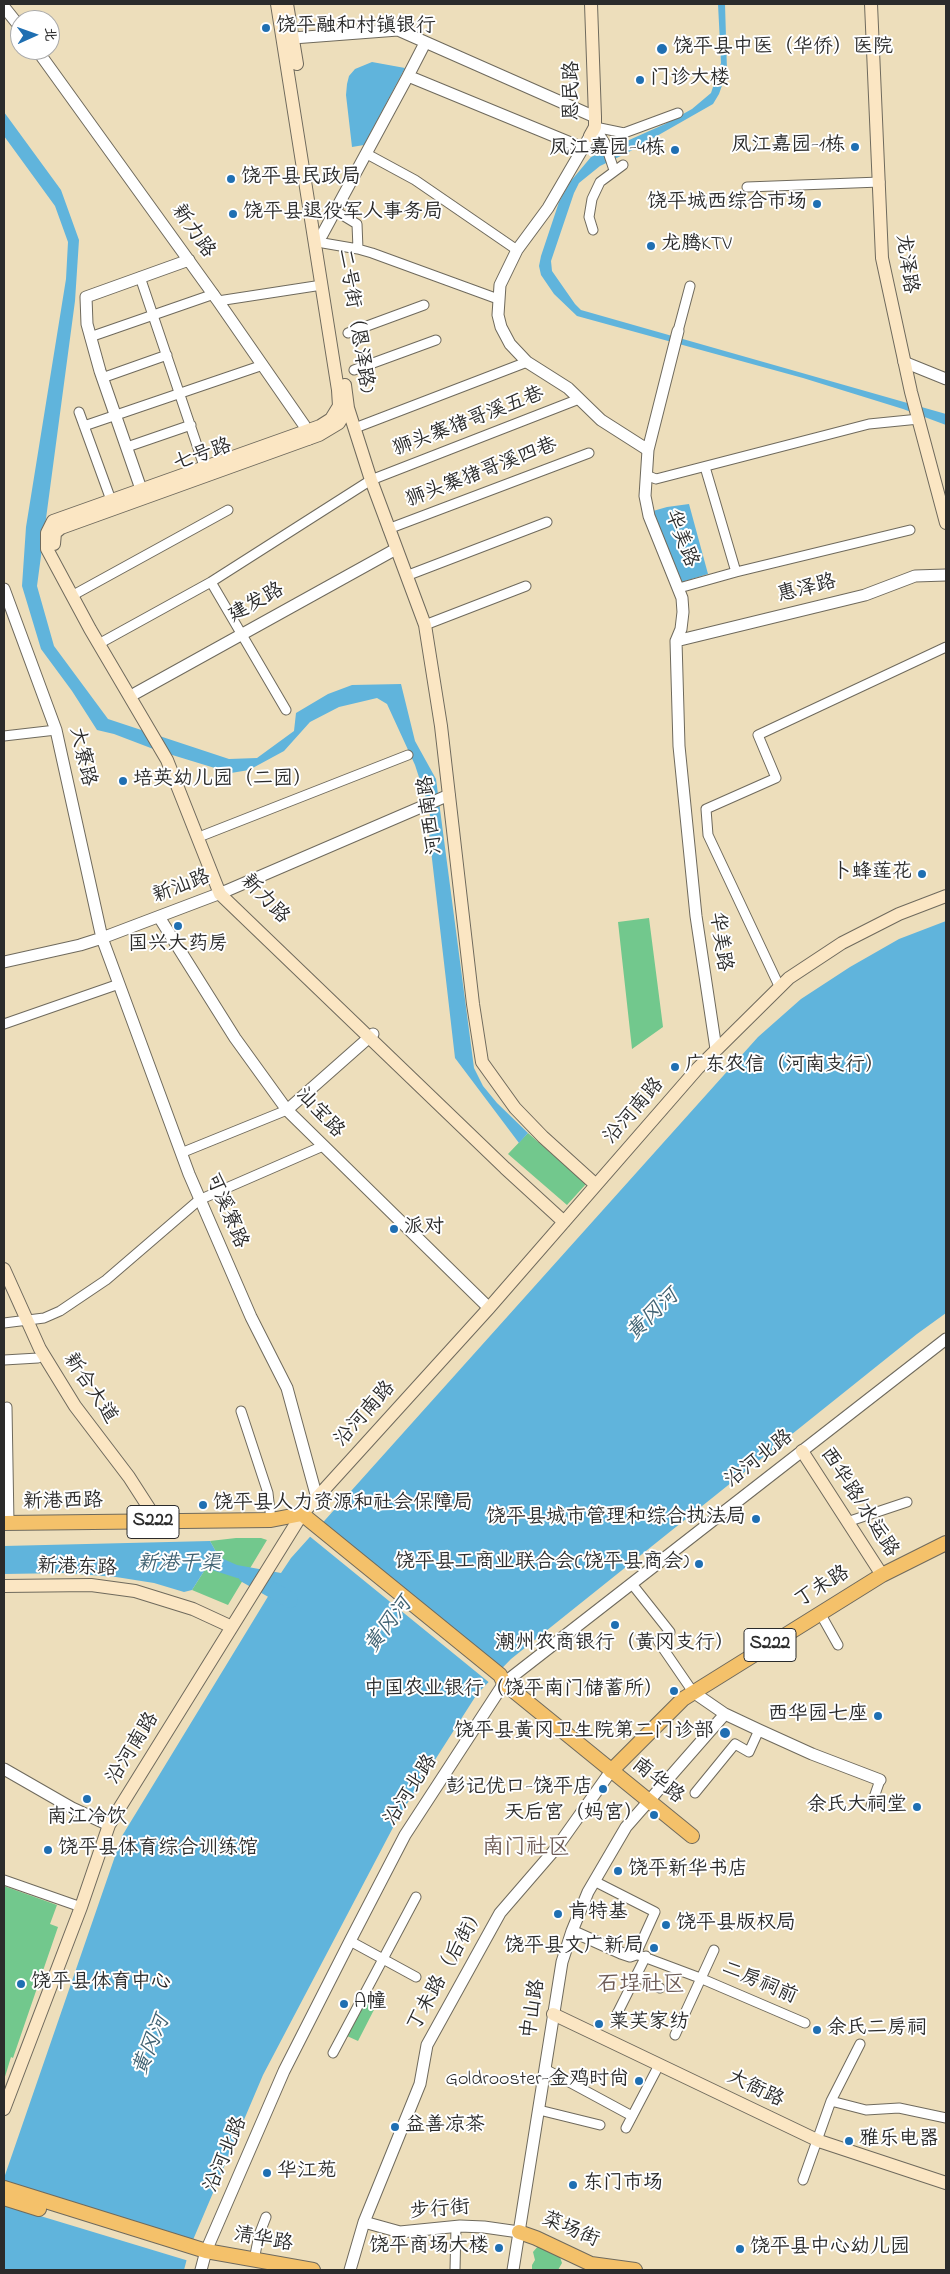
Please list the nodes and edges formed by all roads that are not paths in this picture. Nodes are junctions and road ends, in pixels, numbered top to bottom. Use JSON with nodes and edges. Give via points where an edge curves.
{"nodes":[{"id":1,"x":277,"y":4,"type":"edge"},
{"id":2,"x":287,"y":4,"type":"edge"},
{"id":3,"x":583,"y":4,"type":"edge"},
{"id":4,"x":591,"y":4,"type":"edge"},
{"id":5,"x":872,"y":4,"type":"edge"},
{"id":6,"x":880,"y":4,"type":"edge"},
{"id":7,"x":293,"y":38,"type":"junction"},
{"id":8,"x":425,"y":43,"type":"junction"},
{"id":9,"x":44,"y":60,"type":"edge"},
{"id":10,"x":408,"y":76,"type":"junction"},
{"id":11,"x":678,"y":113,"type":"dead end"},
{"id":12,"x":592,"y":123,"type":"junction"},
{"id":13,"x":582,"y":148,"type":"junction"},
{"id":14,"x":367,"y":154,"type":"junction"},
{"id":15,"x":623,"y":165,"type":"dead end"},
{"id":16,"x":614,"y":170,"type":"junction"},
{"id":17,"x":880,"y":182,"type":"junction"},
{"id":18,"x":747,"y":187,"type":"dead end"},
{"id":19,"x":334,"y":210,"type":"junction"},
{"id":20,"x":593,"y":230,"type":"dead end"},
{"id":21,"x":319,"y":232,"type":"junction"},
{"id":22,"x":358,"y":248,"type":"junction"},
{"id":23,"x":517,"y":250,"type":"junction"},
{"id":24,"x":189,"y":260,"type":"junction"},
{"id":25,"x":140,"y":277,"type":"junction"},
{"id":26,"x":322,"y":285,"type":"junction"},
{"id":27,"x":690,"y":286,"type":"dead end"},
{"id":28,"x":216,"y":298,"type":"junction"},
{"id":29,"x":498,"y":299,"type":"junction"},
{"id":30,"x":424,"y":305,"type":"dead end"},
{"id":31,"x":153,"y":315,"type":"junction"},
{"id":32,"x":678,"y":331,"type":"joint"},
{"id":33,"x":348,"y":333,"type":"dead end"},
{"id":34,"x":90,"y":337,"type":"junction"},
{"id":35,"x":436,"y":340,"type":"dead end"},
{"id":36,"x":167,"y":355,"type":"junction"},
{"id":37,"x":527,"y":362,"type":"junction"},
{"id":38,"x":908,"y":364,"type":"junction"},
{"id":39,"x":263,"y":365,"type":"junction"},
{"id":40,"x":354,"y":370,"type":"dead end"},
{"id":41,"x":102,"y":378,"type":"junction"},
{"id":42,"x":946,"y":379,"type":"edge"},
{"id":43,"x":180,"y":393,"type":"junction"},
{"id":44,"x":579,"y":400,"type":"junction"},
{"id":45,"x":344,"y":407,"type":"junction"},
{"id":46,"x":79,"y":412,"type":"dead end"},
{"id":47,"x":116,"y":415,"type":"junction"},
{"id":48,"x":919,"y":419,"type":"junction"},
{"id":49,"x":191,"y":425,"type":"junction"},
{"id":50,"x":84,"y":426,"type":"junction"},
{"id":51,"x":356,"y":428,"type":"junction"},
{"id":52,"x":308,"y":435,"type":"junction"},
{"id":53,"x":127,"y":448,"type":"junction"},
{"id":54,"x":648,"y":450,"type":"junction"},
{"id":55,"x":589,"y":453,"type":"dead end"},
{"id":56,"x":204,"y":466,"type":"junction"},
{"id":57,"x":705,"y":466,"type":"junction"},
{"id":58,"x":646,"y":475,"type":"junction"},
{"id":59,"x":371,"y":480,"type":"junction"},
{"id":60,"x":141,"y":489,"type":"junction"},
{"id":61,"x":946,"y":497,"type":"edge"},
{"id":62,"x":111,"y":500,"type":"junction"},
{"id":63,"x":228,"y":510,"type":"dead end"},
{"id":64,"x":547,"y":522,"type":"dead end"},
{"id":65,"x":946,"y":523,"type":"edge"},
{"id":66,"x":57,"y":524,"type":"junction"},
{"id":67,"x":388,"y":529,"type":"junction"},
{"id":68,"x":910,"y":530,"type":"dead end"},
{"id":69,"x":396,"y":549,"type":"junction"},
{"id":70,"x":57,"y":561,"type":"junction"},
{"id":71,"x":736,"y":572,"type":"junction"},
{"id":72,"x":946,"y":575,"type":"edge"},
{"id":73,"x":406,"y":576,"type":"junction"},
{"id":74,"x":211,"y":582,"type":"junction"},
{"id":75,"x":526,"y":586,"type":"dead end"},
{"id":76,"x":678,"y":588,"type":"junction"},
{"id":77,"x":4,"y":589,"type":"edge"},
{"id":78,"x":77,"y":592,"type":"junction"},
{"id":79,"x":425,"y":625,"type":"junction"},
{"id":80,"x":241,"y":634,"type":"junction"},
{"id":81,"x":104,"y":641,"type":"junction"},
{"id":82,"x":676,"y":641,"type":"junction"},
{"id":83,"x":946,"y":647,"type":"edge"},
{"id":84,"x":136,"y":693,"type":"junction"},
{"id":85,"x":286,"y":710,"type":"dead end"},
{"id":86,"x":152,"y":728,"type":"junction"},
{"id":87,"x":56,"y":730,"type":"junction"},
{"id":88,"x":4,"y":736,"type":"edge"},
{"id":89,"x":408,"y":755,"type":"dead end"},
{"id":90,"x":171,"y":762,"type":"junction"},
{"id":91,"x":449,"y":795,"type":"junction"},
{"id":92,"x":204,"y":835,"type":"junction"},
{"id":93,"x":223,"y":892,"type":"junction"},
{"id":94,"x":946,"y":896,"type":"edge"},
{"id":95,"x":159,"y":917,"type":"junction"},
{"id":96,"x":102,"y":938,"type":"junction"},
{"id":97,"x":4,"y":962,"type":"edge"},
{"id":98,"x":119,"y":984,"type":"junction"},
{"id":99,"x":780,"y":988,"type":"junction"},
{"id":100,"x":4,"y":1024,"type":"edge"},
{"id":101,"x":371,"y":1035,"type":"junction"},
{"id":102,"x":716,"y":1049,"type":"junction"},
{"id":103,"x":287,"y":1110,"type":"junction"},
{"id":104,"x":323,"y":1146,"type":"junction"},
{"id":105,"x":181,"y":1153,"type":"junction"},
{"id":106,"x":596,"y":1185,"type":"junction"},
{"id":107,"x":199,"y":1200,"type":"junction"},
{"id":108,"x":567,"y":1218,"type":"junction"},
{"id":109,"x":4,"y":1269,"type":"edge"},
{"id":110,"x":489,"y":1308,"type":"junction"},
{"id":111,"x":26,"y":1320,"type":"junction"},
{"id":112,"x":4,"y":1323,"type":"edge"},
{"id":113,"x":946,"y":1339,"type":"edge"},
{"id":114,"x":43,"y":1354,"type":"junction"},
{"id":115,"x":4,"y":1360,"type":"edge"},
{"id":116,"x":7,"y":1407,"type":"dead end"},
{"id":117,"x":241,"y":1411,"type":"dead end"},
{"id":118,"x":802,"y":1451,"type":"junction"},
{"id":119,"x":316,"y":1498,"type":"junction"},
{"id":120,"x":906,"y":1502,"type":"dead end"},
{"id":121,"x":302,"y":1514,"type":"junction"},
{"id":122,"x":271,"y":1520,"type":"junction"},
{"id":123,"x":158,"y":1522,"type":"junction"},
{"id":124,"x":847,"y":1522,"type":"junction"},
{"id":125,"x":6,"y":1523,"type":"edge"},
{"id":126,"x":946,"y":1543,"type":"edge"},
{"id":127,"x":882,"y":1575,"type":"junction"},
{"id":128,"x":632,"y":1584,"type":"junction"},
{"id":129,"x":4,"y":1586,"type":"edge"},
{"id":130,"x":820,"y":1613,"type":"junction"},
{"id":131,"x":232,"y":1627,"type":"junction"},
{"id":132,"x":838,"y":1645,"type":"dead end"},
{"id":133,"x":504,"y":1683,"type":"junction"},
{"id":134,"x":693,"y":1692,"type":"junction"},
{"id":135,"x":725,"y":1714,"type":"junction"},
{"id":136,"x":760,"y":1730,"type":"junction"},
{"id":137,"x":4,"y":1769,"type":"edge"},
{"id":138,"x":611,"y":1771,"type":"junction"},
{"id":139,"x":880,"y":1780,"type":"joint"},
{"id":140,"x":695,"y":1793,"type":"dead end"},
{"id":141,"x":649,"y":1801,"type":"junction"},
{"id":142,"x":871,"y":1806,"type":"dead end"},
{"id":143,"x":109,"y":1825,"type":"junction"},
{"id":144,"x":692,"y":1836,"type":"dead end"},
{"id":145,"x":4,"y":1880,"type":"edge"},
{"id":146,"x":594,"y":1881,"type":"junction"},
{"id":147,"x":416,"y":1898,"type":"dead end"},
{"id":148,"x":80,"y":1907,"type":"junction"},
{"id":149,"x":572,"y":1932,"type":"junction"},
{"id":150,"x":350,"y":1940,"type":"junction"},
{"id":151,"x":714,"y":1950,"type":"dead end"},
{"id":152,"x":641,"y":1955,"type":"junction"},
{"id":153,"x":383,"y":1959,"type":"junction"},
{"id":154,"x":636,"y":1976,"type":"junction"},
{"id":155,"x":416,"y":1977,"type":"dead end"},
{"id":156,"x":700,"y":1978,"type":"junction"},
{"id":157,"x":660,"y":1988,"type":"dead end"},
{"id":158,"x":553,"y":2014,"type":"junction"},
{"id":159,"x":617,"y":2014,"type":"dead end"},
{"id":160,"x":805,"y":2023,"type":"dead end"},
{"id":161,"x":675,"y":2035,"type":"dead end"},
{"id":162,"x":860,"y":2044,"type":"dead end"},
{"id":163,"x":333,"y":2053,"type":"dead end"},
{"id":164,"x":659,"y":2065,"type":"junction"},
{"id":165,"x":545,"y":2069,"type":"junction"},
{"id":166,"x":832,"y":2101,"type":"junction"},
{"id":167,"x":4,"y":2109,"type":"edge"},
{"id":168,"x":539,"y":2110,"type":"junction"},
{"id":169,"x":632,"y":2116,"type":"junction"},
{"id":170,"x":946,"y":2118,"type":"edge"},
{"id":171,"x":600,"y":2125,"type":"dead end"},
{"id":172,"x":626,"y":2128,"type":"dead end"},
{"id":173,"x":819,"y":2141,"type":"junction"},
{"id":174,"x":803,"y":2180,"type":"dead end"},
{"id":175,"x":946,"y":2183,"type":"edge"},
{"id":176,"x":4,"y":2188,"type":"edge"},
{"id":177,"x":4,"y":2198,"type":"edge"},
{"id":178,"x":266,"y":2217,"type":"dead end"},
{"id":179,"x":364,"y":2222,"type":"junction"},
{"id":180,"x":456,"y":2227,"type":"junction"},
{"id":181,"x":519,"y":2232,"type":"junction"},
{"id":182,"x":199,"y":2251,"type":"junction"},
{"id":183,"x":254,"y":2260,"type":"junction"},
{"id":184,"x":201,"y":2270,"type":"edge"},
{"id":185,"x":313,"y":2270,"type":"edge"},
{"id":186,"x":350,"y":2270,"type":"edge"},
{"id":187,"x":455,"y":2270,"type":"edge"},
{"id":188,"x":513,"y":2270,"type":"edge"},
{"id":189,"x":635,"y":2270,"type":"edge"}],
"edges":[{"from":1,"to":21,"type":"main road","name":"二号街（恩泽路)"},
{"from":2,"to":7,"type":"main road","name":"二号街（恩泽路)"},
{"from":3,"to":12,"type":"main road","name":"恩民路"},
{"from":4,"to":12,"type":"main road","name":"恩民路"},
{"from":5,"to":17,"type":"main road","name":"龙泽路"},
{"from":6,"to":38,"type":"main road","name":"龙泽路","via":[[890,258]]},
{"from":7,"to":8,"type":"street","via":[[398,30]]},
{"from":7,"to":21,"type":"main road","name":"二号街（恩泽路)"},
{"from":8,"to":10,"type":"street"},
{"from":8,"to":12,"type":"street"},
{"from":9,"to":24,"type":"street","name":"新力路"},
{"from":10,"to":13,"type":"street"},
{"from":10,"to":14,"type":"street"},
{"from":11,"to":12,"type":"street","via":[[624,133]]},
{"from":12,"to":13,"type":"street"},
{"from":12,"to":16,"type":"street","via":[[605,143]]},
{"from":13,"to":23,"type":"street","via":[[548,208]]},
{"from":14,"to":19,"type":"street"},
{"from":14,"to":23,"type":"street","via":[[415,180]]},
{"from":15,"to":16,"type":"street"},
{"from":16,"to":20,"type":"street","via":[[600,182],[592,199],[589,217]]},
{"from":17,"to":18,"type":"street"},
{"from":17,"to":38,"type":"main road","name":"龙泽路","via":[[882,258]]},
{"from":19,"to":21,"type":"street"},
{"from":19,"to":22,"type":"street","via":[[357,224]]},
{"from":21,"to":22,"type":"street"},
{"from":21,"to":26,"type":"main road","name":"二号街（恩泽路)"},
{"from":21,"to":45,"type":"main road","name":"二号街（恩泽路)"},
{"from":22,"to":29,"type":"street"},
{"from":23,"to":29,"type":"street","via":[[500,284]]},
{"from":24,"to":25,"type":"street"},
{"from":24,"to":28,"type":"street","name":"新力路"},
{"from":25,"to":31,"type":"street"},
{"from":25,"to":34,"type":"street","via":[[86,297]]},
{"from":26,"to":28,"type":"street"},
{"from":26,"to":45,"type":"main road","name":"二号街（恩泽路)","via":[[338,390]]},
{"from":27,"to":32,"type":"street"},
{"from":28,"to":31,"type":"street"},
{"from":28,"to":39,"type":"street","name":"新力路"},
{"from":29,"to":37,"type":"street","via":[[501,327],[510,344]]},
{"from":30,"to":33,"type":"street"},
{"from":31,"to":34,"type":"street"},
{"from":31,"to":36,"type":"street"},
{"from":32,"to":54,"type":"street","name":"华美路"},
{"from":34,"to":41,"type":"street"},
{"from":35,"to":40,"type":"street"},
{"from":36,"to":41,"type":"street"},
{"from":36,"to":43,"type":"street"},
{"from":37,"to":44,"type":"street","via":[[568,388]]},
{"from":37,"to":51,"type":"street"},
{"from":38,"to":42,"type":"street"},
{"from":38,"to":48,"type":"main road","name":"龙泽路"},
{"from":38,"to":61,"type":"main road","name":"龙泽路"},
{"from":39,"to":43,"type":"street"},
{"from":39,"to":52,"type":"street","name":"新力路"},
{"from":41,"to":47,"type":"street"},
{"from":43,"to":47,"type":"street"},
{"from":43,"to":49,"type":"street"},
{"from":44,"to":54,"type":"street","via":[[601,420]]},
{"from":44,"to":59,"type":"street","name":"狮头寨猪哥溪五巷"},
{"from":45,"to":51,"type":"main road","name":"河西南路"},
{"from":45,"to":52,"type":"main road","name":"七号路","via":[[340,423],[330,430]]},
{"from":46,"to":50,"type":"street"},
{"from":47,"to":50,"type":"street"},
{"from":47,"to":53,"type":"street"},
{"from":48,"to":57,"type":"street","via":[[869,424]]},
{"from":48,"to":65,"type":"main road","name":"龙泽路"},
{"from":49,"to":53,"type":"street"},
{"from":49,"to":56,"type":"street"},
{"from":50,"to":62,"type":"street"},
{"from":51,"to":59,"type":"main road","name":"河西南路"},
{"from":52,"to":56,"type":"main road","name":"七号路"},
{"from":52,"to":66,"type":"main road","name":"七号路"},
{"from":53,"to":60,"type":"street"},
{"from":54,"to":58,"type":"street","name":"华美路"},
{"from":55,"to":67,"type":"street","name":"狮头寨猪哥溪四巷"},
{"from":56,"to":60,"type":"main road","name":"七号路"},
{"from":57,"to":58,"type":"street","via":[[656,479]]},
{"from":57,"to":71,"type":"street"},
{"from":58,"to":76,"type":"street","name":"华美路","via":[[645,496],[649,516]]},
{"from":59,"to":67,"type":"main road","name":"河西南路"},
{"from":59,"to":74,"type":"street","name":"狮头寨猪哥溪五巷"},
{"from":60,"to":62,"type":"main road","name":"七号路"},
{"from":62,"to":66,"type":"main road","name":"七号路"},
{"from":63,"to":78,"type":"street"},
{"from":64,"to":73,"type":"street"},
{"from":66,"to":70,"type":"main road","name":"新力路","via":[[54,545]]},
{"from":67,"to":69,"type":"main road","name":"河西南路"},
{"from":68,"to":71,"type":"street"},
{"from":69,"to":73,"type":"main road","name":"河西南路"},
{"from":69,"to":80,"type":"street","name":"建发路"},
{"from":70,"to":78,"type":"main road","name":"新力路"},
{"from":70,"to":86,"type":"main road","via":[[90,629]]},
{"from":71,"to":76,"type":"street"},
{"from":72,"to":82,"type":"street","name":"惠泽路","via":[[915,576],[865,595]]},
{"from":73,"to":79,"type":"main road","name":"河西南路"},
{"from":74,"to":80,"type":"street"},
{"from":74,"to":81,"type":"street","name":"狮头寨猪哥溪五巷"},
{"from":75,"to":79,"type":"street"},
{"from":76,"to":82,"type":"street","name":"华美路","via":[[683,612]]},
{"from":77,"to":87,"type":"street","name":"大寮路"},
{"from":78,"to":81,"type":"main road","name":"新力路"},
{"from":79,"to":91,"type":"main road","name":"河西南路"},
{"from":80,"to":84,"type":"street","name":"建发路"},
{"from":80,"to":85,"type":"street"},
{"from":81,"to":84,"type":"main road","name":"新力路"},
{"from":82,"to":102,"type":"street","name":"华美路","via":[[680,755],[696,916]]},
{"from":83,"to":99,"type":"street","via":[[758,736],[776,778],[706,809],[708,835]]},
{"from":84,"to":86,"type":"main road","name":"新力路"},
{"from":86,"to":90,"type":"main road","name":"新力路"},
{"from":87,"to":88,"type":"street"},
{"from":87,"to":96,"type":"street","name":"大寮路"},
{"from":89,"to":92,"type":"street"},
{"from":90,"to":92,"type":"main road","name":"新力路"},
{"from":90,"to":93,"type":"main road"},
{"from":91,"to":93,"type":"street","name":"新汕路"},
{"from":91,"to":106,"type":"main road","name":"河西南路","via":[[482,1062],[515,1108]]},
{"from":92,"to":93,"type":"main road","name":"新力路"},
{"from":93,"to":95,"type":"street","name":"新汕路"},
{"from":93,"to":101,"type":"main road","name":"新力路"},
{"from":94,"to":99,"type":"main road","name":"沿河南路","via":[[899,914],[842,943],[789,978]]},
{"from":95,"to":96,"type":"street","name":"新汕路"},
{"from":95,"to":103,"type":"street","name":"汕宝路","via":[[235,1038]]},
{"from":96,"to":97,"type":"street","name":"新汕路"},
{"from":96,"to":98,"type":"street","name":"可溪寮路"},
{"from":98,"to":100,"type":"street"},
{"from":98,"to":105,"type":"street","name":"可溪寮路"},
{"from":99,"to":102,"type":"main road","name":"沿河南路"},
{"from":101,"to":103,"type":"street"},
{"from":101,"to":108,"type":"main road","name":"新力路"},
{"from":102,"to":106,"type":"main road","name":"沿河南路"},
{"from":103,"to":104,"type":"street","name":"汕宝路"},
{"from":103,"to":105,"type":"street"},
{"from":104,"to":107,"type":"street"},
{"from":104,"to":110,"type":"street","name":"汕宝路"},
{"from":105,"to":107,"type":"street","name":"可溪寮路"},
{"from":106,"to":108,"type":"main road","name":"沿河南路"},
{"from":107,"to":111,"type":"street","via":[[86,1295],[44,1318]]},
{"from":107,"to":119,"type":"street","name":"可溪寮路","via":[[251,1317],[288,1388]]},
{"from":108,"to":110,"type":"main road","name":"沿河南路"},
{"from":109,"to":111,"type":"main road","name":"新合大道"},
{"from":110,"to":119,"type":"main road","name":"沿河南路"},
{"from":111,"to":112,"type":"street"},
{"from":111,"to":114,"type":"main road","name":"新合大道"},
{"from":113,"to":118,"type":"street","name":"沿河北路"},
{"from":114,"to":115,"type":"street","via":[[38,1358]]},
{"from":114,"to":123,"type":"main road","name":"新合大道","via":[[75,1406],[129,1477]]},
{"from":116,"to":125,"type":"street"},
{"from":117,"to":122,"type":"street","via":[[268,1493]]},
{"from":118,"to":124,"type":"main road","name":"西华路/水运路"},
{"from":118,"to":128,"type":"street","name":"沿河北路"},
{"from":119,"to":121,"type":"main road","name":"沿河南路"},
{"from":120,"to":124,"type":"street"},
{"from":121,"to":122,"type":"main road","name":"新港西路","number":"S222"},
{"from":121,"to":131,"type":"main road","name":"沿河南路"},
{"from":121,"to":133,"type":"main road","name":"南华路","via":[[310,1531],[496,1681]]},
{"from":122,"to":123,"type":"main road","name":"新港西路","number":"S222"},
{"from":123,"to":125,"type":"main road","name":"新港西路","number":"S222"},
{"from":124,"to":127,"type":"main road","name":"西华路/水运路"},
{"from":126,"to":127,"type":"main road","name":"丁未路","number":"S222"},
{"from":127,"to":130,"type":"main road","name":"丁未路","number":"S222"},
{"from":128,"to":133,"type":"street","name":"沿河北路"},
{"from":128,"to":134,"type":"street","via":[[670,1632],[658,1641]]},
{"from":129,"to":131,"type":"main road","name":"新港东路","via":[[91,1585],[135,1591],[193,1609]]},
{"from":130,"to":132,"type":"street"},
{"from":130,"to":134,"type":"main road","name":"丁未路","number":"S222"},
{"from":131,"to":143,"type":"main road","name":"沿河南路"},
{"from":133,"to":138,"type":"main road","name":"南华路"},
{"from":133,"to":150,"type":"street","name":"沿河北路","via":[[405,1835]]},
{"from":134,"to":135,"type":"street"},
{"from":134,"to":138,"type":"main road","name":"丁未路","number":"S222"},
{"from":135,"to":136,"type":"street"},
{"from":135,"to":141,"type":"street","name":"中山路"},
{"from":136,"to":139,"type":"street"},
{"from":136,"to":140,"type":"street","via":[[750,1752],[735,1744]]},
{"from":137,"to":143,"type":"street"},
{"from":138,"to":141,"type":"main road","name":"南华路"},
{"from":138,"to":179,"type":"street","name":"丁未路（后街）","via":[[557,1847],[500,1913],[476,1954],[427,2045],[420,2084]]},
{"from":139,"to":142,"type":"street"},
{"from":141,"to":144,"type":"main road","name":"南华路"},
{"from":141,"to":146,"type":"street","name":"中山路","via":[[626,1827]]},
{"from":143,"to":148,"type":"main road","name":"沿河南路"},
{"from":145,"to":148,"type":"street"},
{"from":146,"to":149,"type":"street","name":"中山路"},
{"from":146,"to":152,"type":"street","via":[[655,1912]]},
{"from":147,"to":153,"type":"street"},
{"from":148,"to":167,"type":"main road","name":"沿河南路"},
{"from":149,"to":152,"type":"street","via":[[630,1956]]},
{"from":149,"to":158,"type":"street","name":"中山路","via":[[562,1962]]},
{"from":150,"to":153,"type":"street"},
{"from":150,"to":182,"type":"street","name":"沿河北路"},
{"from":151,"to":156,"type":"street"},
{"from":152,"to":154,"type":"street"},
{"from":152,"to":156,"type":"street","name":"二房祠前"},
{"from":153,"to":155,"type":"street"},
{"from":153,"to":163,"type":"street"},
{"from":154,"to":157,"type":"street"},
{"from":154,"to":159,"type":"street"},
{"from":156,"to":160,"type":"street","name":"二房祠前"},
{"from":156,"to":161,"type":"street"},
{"from":158,"to":164,"type":"main road","name":"大衙路"},
{"from":158,"to":165,"type":"street","name":"中山路"},
{"from":162,"to":166,"type":"street"},
{"from":164,"to":169,"type":"street"},
{"from":164,"to":173,"type":"main road","name":"大衙路"},
{"from":165,"to":168,"type":"street","name":"中山路"},
{"from":165,"to":169,"type":"street"},
{"from":166,"to":170,"type":"street","via":[[866,2110],[899,2108]]},
{"from":166,"to":173,"type":"street"},
{"from":168,"to":171,"type":"street"},
{"from":168,"to":181,"type":"street","name":"中山路"},
{"from":169,"to":172,"type":"street"},
{"from":173,"to":174,"type":"street"},
{"from":173,"to":175,"type":"main road","name":"大衙路"},
{"from":176,"to":182,"type":"main road"},
{"from":177,"to":182,"type":"main road"},
{"from":178,"to":183,"type":"street"},
{"from":179,"to":180,"type":"street","name":"步行街","via":[[400,2232]]},
{"from":179,"to":186,"type":"street","name":"丁未路（后街）"},
{"from":180,"to":181,"type":"street","name":"步行街"},
{"from":180,"to":187,"type":"street"},
{"from":181,"to":188,"type":"street","name":"中山路"},
{"from":181,"to":189,"type":"main road","name":"菜场街","via":[[591,2264]]},
{"from":182,"to":183,"type":"main road","name":"清华路"},
{"from":182,"to":184,"type":"street","name":"沿河北路"},
{"from":183,"to":185,"type":"main road","name":"清华路"}]}
